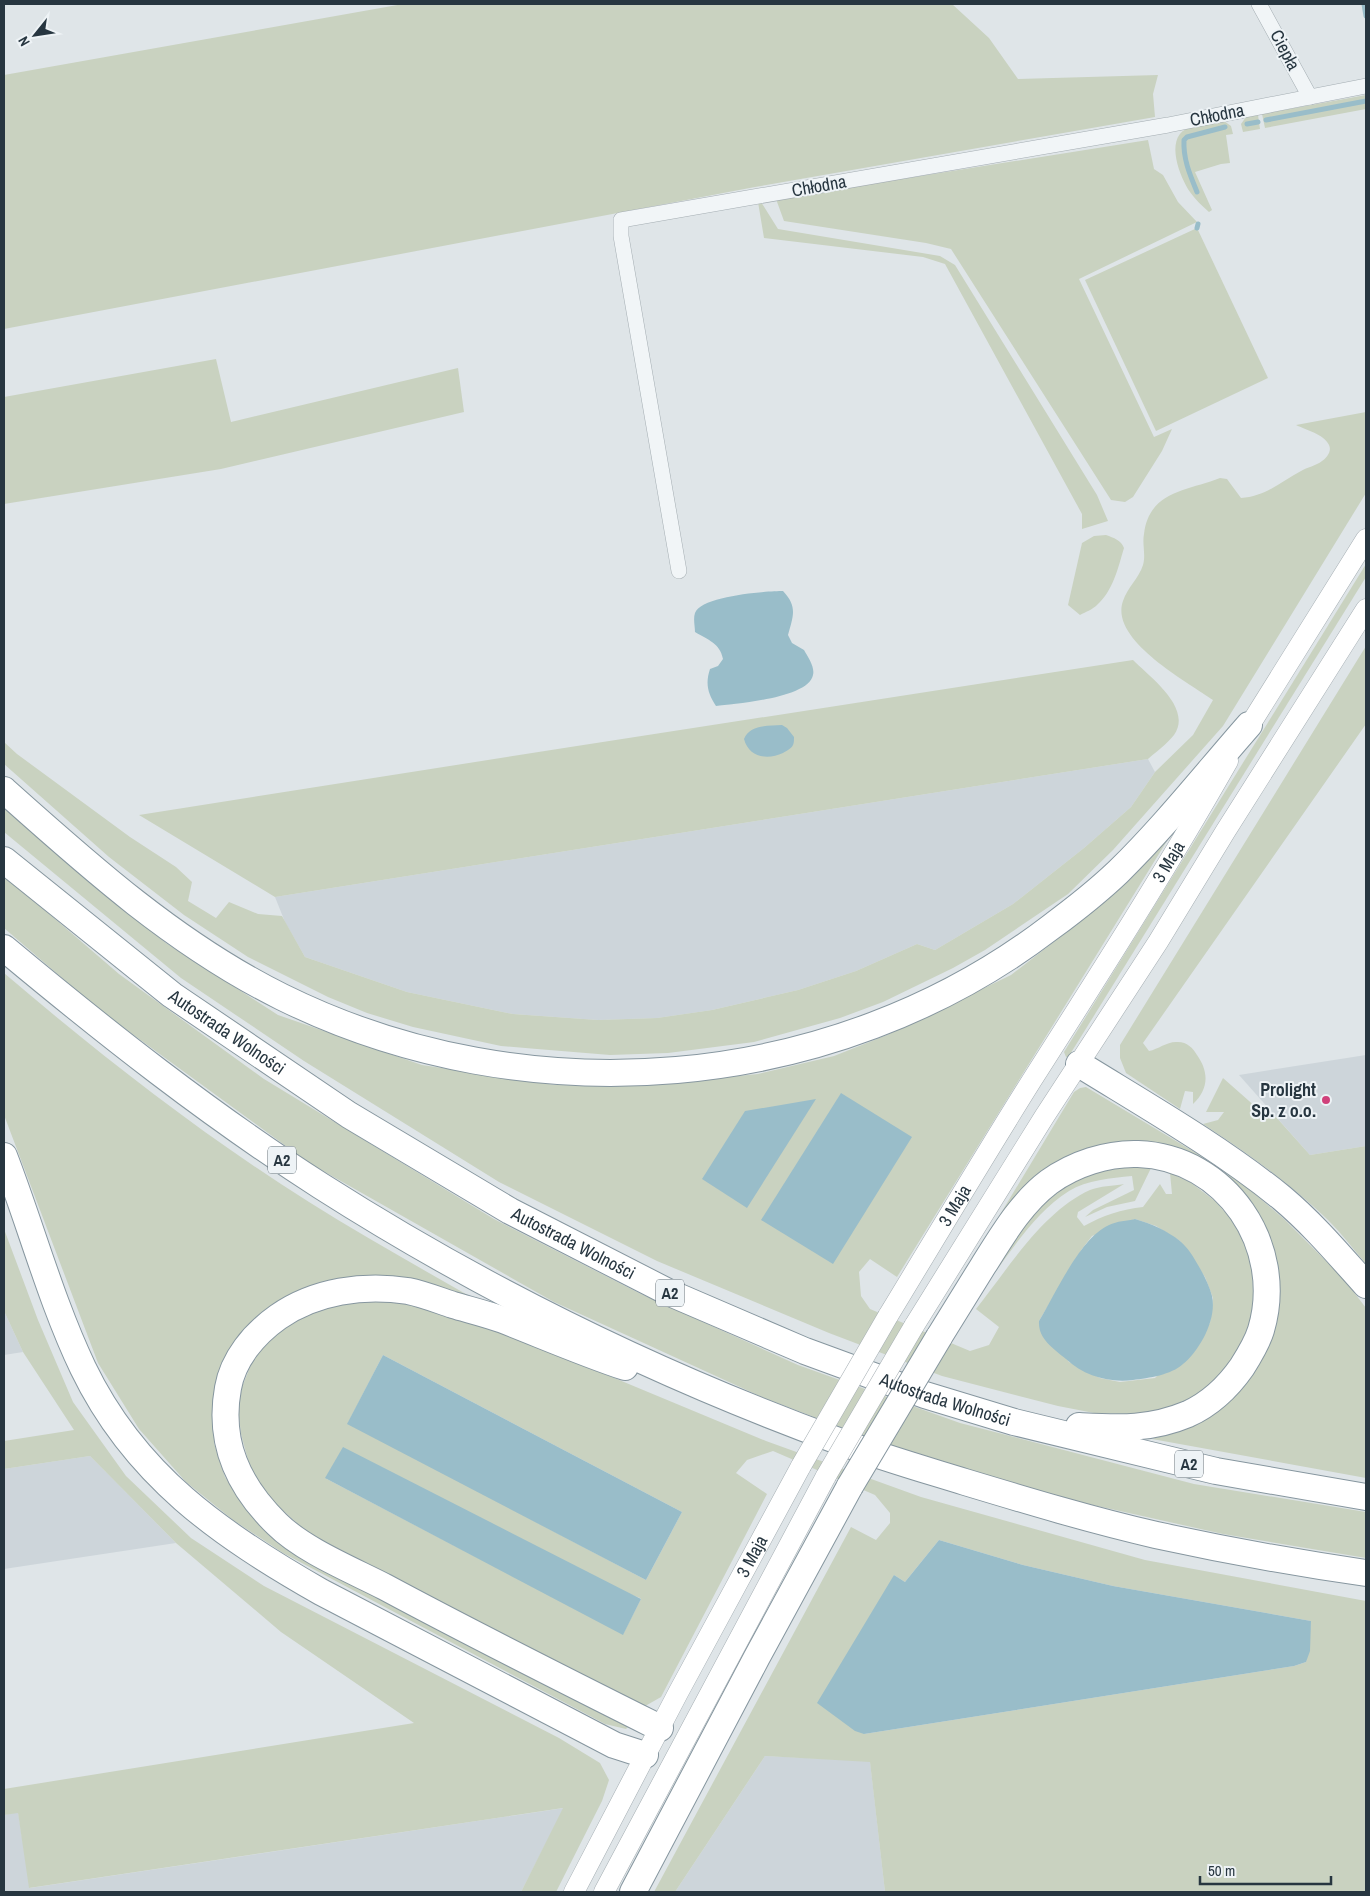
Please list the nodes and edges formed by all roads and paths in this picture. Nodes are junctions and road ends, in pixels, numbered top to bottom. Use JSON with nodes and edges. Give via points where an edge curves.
{"nodes":[{"id":1,"x":1259,"y":4,"type":"edge"},
{"id":2,"x":1366,"y":86,"type":"edge"},
{"id":3,"x":1310,"y":97,"type":"junction"},
{"id":4,"x":1366,"y":539,"type":"edge"},
{"id":5,"x":679,"y":571,"type":"dead end"},
{"id":6,"x":1366,"y":609,"type":"edge"},
{"id":7,"x":1249,"y":726,"type":"junction"},
{"id":8,"x":4,"y":790,"type":"edge"},
{"id":9,"x":4,"y":860,"type":"edge"},
{"id":10,"x":4,"y":948,"type":"edge"},
{"id":11,"x":1078,"y":1064,"type":"junction"},
{"id":12,"x":1031,"y":1082,"type":"junction"},
{"id":13,"x":4,"y":1156,"type":"edge"},
{"id":14,"x":1366,"y":1285,"type":"edge"},
{"id":15,"x":730,"y":1400,"type":"junction"},
{"id":16,"x":1014,"y":1422,"type":"junction"},
{"id":17,"x":1366,"y":1498,"type":"edge"},
{"id":18,"x":1366,"y":1573,"type":"edge"},
{"id":19,"x":660,"y":1728,"type":"junction"},
{"id":20,"x":678,"y":1753,"type":"junction"},
{"id":21,"x":645,"y":1755,"type":"junction"},
{"id":22,"x":574,"y":1892,"type":"edge"},
{"id":23,"x":604,"y":1892,"type":"edge"},
{"id":24,"x":633,"y":1892,"type":"edge"}],
"edges":[{"from":1,"to":3,"type":"street","name":"Ciepła"},
{"from":2,"to":3,"type":"street","name":"Chłodna"},
{"from":3,"to":5,"type":"street","name":"Chłodna","via":[[1158,127],[621,220],[621,236]]},
{"from":4,"to":7,"type":"main road","name":"3 Maja"},
{"from":6,"to":11,"type":"main road","name":"3 Maja"},
{"from":7,"to":8,"type":"highway","via":[[1118,872],[1050,929],[989,970],[893,1018],[841,1037],[790,1052],[720,1066],[648,1073],[582,1074],[486,1064],[398,1043],[312,1011],[211,957],[154,918]]},
{"from":7,"to":12,"type":"main road","name":"3 Maja","via":[[1171,860]]},
{"from":9,"to":16,"type":"highway","name":"Autostrada Wolności","number":"A2","via":[[172,995],[349,1115],[510,1211],[670,1293],[796,1347],[925,1395]]},
{"from":10,"to":15,"type":"highway","number":"A2","via":[[160,1074],[322,1186],[480,1279]]},
{"from":11,"to":12,"type":"main road","via":[[1059,1074]]},
{"from":11,"to":14,"type":"highway","via":[[1201,1140],[1282,1198]]},
{"from":11,"to":20,"type":"main road","name":"3 Maja","bridge":true,"via":[[914,1326],[826,1476]]},
{"from":12,"to":19,"type":"main road","name":"3 Maja","bridge":true,"via":[[801,1466]]},
{"from":13,"to":21,"type":"highway","via":[[84,1369],[118,1428],[168,1486],[232,1539],[321,1592],[614,1745]]},
{"from":15,"to":18,"type":"highway","number":"A2","via":[[844,1444],[1046,1506],[1156,1535]]},
{"from":15,"to":19,"type":"highway","via":[[584,1353],[501,1319],[409,1291],[382,1289],[344,1290],[309,1299],[288,1310],[251,1341],[230,1378],[225,1432],[232,1459],[244,1484],[278,1526],[305,1545],[455,1625]]},
{"from":16,"to":17,"type":"highway","name":"Autostrada Wolności","number":"A2","via":[[1216,1470]]},
{"from":16,"to":24,"type":"highway","bridge":true,"via":[[1138,1428],[1188,1413],[1217,1396],[1228,1385],[1250,1354],[1261,1330],[1266,1282],[1258,1241],[1231,1196],[1194,1168],[1162,1156],[1129,1154],[1099,1158],[1072,1168],[1050,1182],[1024,1206],[994,1248],[850,1486]]},
{"from":19,"to":20,"type":"main road"},
{"from":19,"to":21,"type":"main road","name":"3 Maja"},
{"from":20,"to":21,"type":"main road"},
{"from":20,"to":23,"type":"main road","name":"3 Maja"},
{"from":21,"to":22,"type":"main road","name":"3 Maja"}]}
